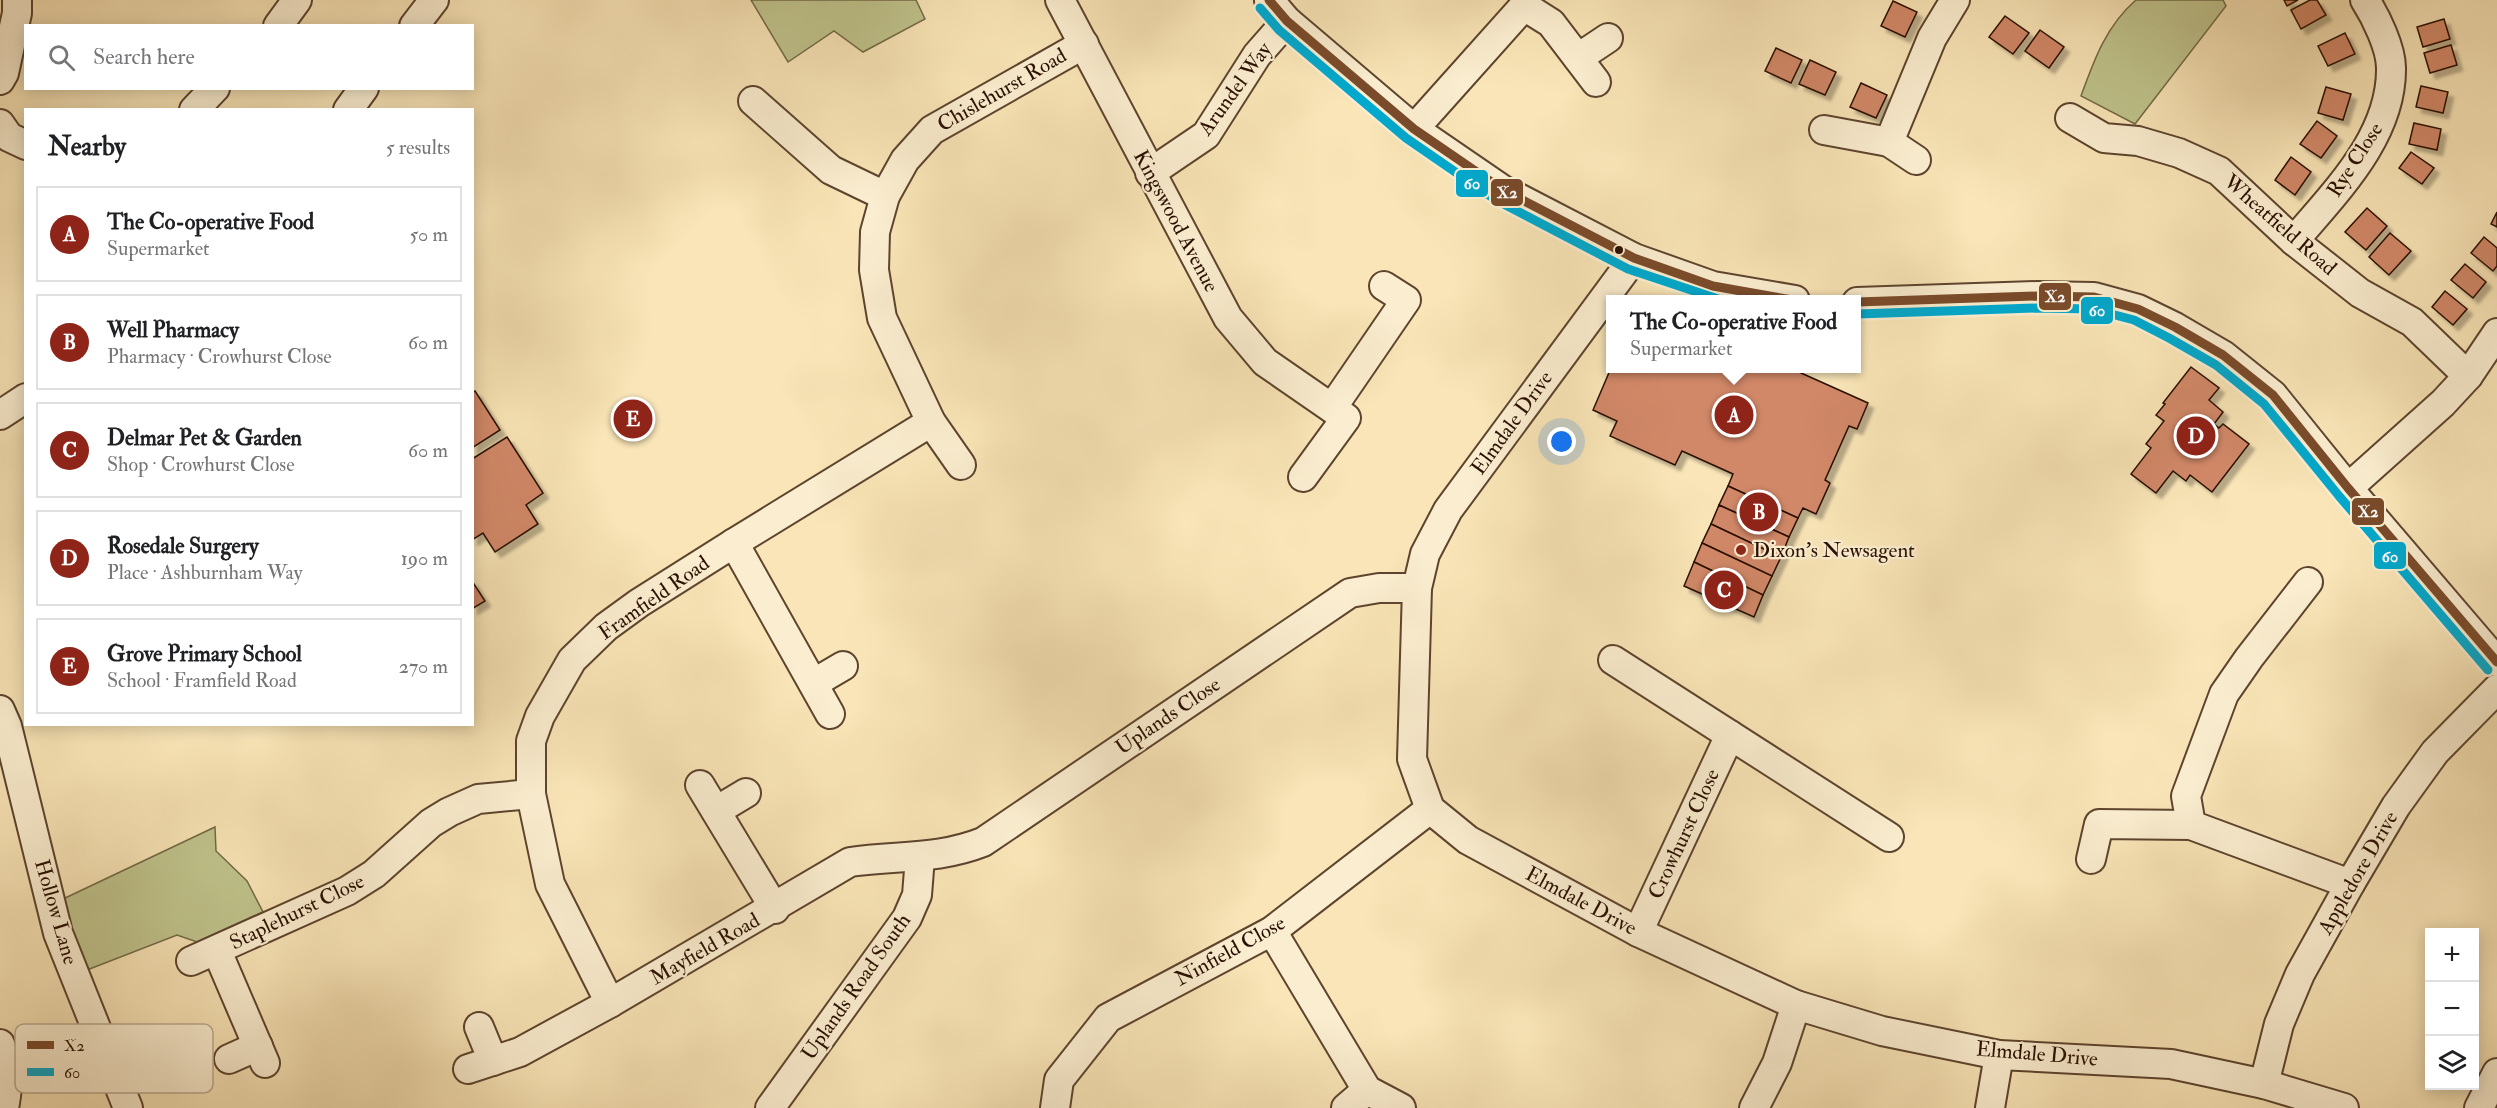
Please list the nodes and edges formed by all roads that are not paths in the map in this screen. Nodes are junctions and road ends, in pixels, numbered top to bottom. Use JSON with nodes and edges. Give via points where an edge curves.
{"nodes":[{"id":1,"x":297,"y":0,"type":"edge"},
{"id":2,"x":434,"y":0,"type":"edge"},
{"id":3,"x":1060,"y":0,"type":"edge"},
{"id":4,"x":1955,"y":0,"type":"edge"},
{"id":5,"x":2366,"y":0,"type":"edge"},
{"id":6,"x":1525,"y":3,"type":"edge"},
{"id":7,"x":25,"y":7,"type":"edge"},
{"id":8,"x":1278,"y":10,"type":"edge"},
{"id":9,"x":279,"y":24,"type":"edge"},
{"id":10,"x":416,"y":24,"type":"edge"},
{"id":11,"x":1608,"y":38,"type":"dead end"},
{"id":12,"x":1084,"y":44,"type":"junction"},
{"id":13,"x":1578,"y":58,"type":"junction"},
{"id":14,"x":0,"y":80,"type":"edge"},
{"id":15,"x":1596,"y":82,"type":"dead end"},
{"id":16,"x":213,"y":90,"type":"edge"},
{"id":17,"x":363,"y":90,"type":"edge"},
{"id":18,"x":753,"y":101,"type":"dead end"},
{"id":19,"x":196,"y":108,"type":"edge"},
{"id":20,"x":349,"y":108,"type":"edge"},
{"id":21,"x":2070,"y":118,"type":"dead end"},
{"id":22,"x":0,"y":124,"type":"edge"},
{"id":23,"x":1414,"y":129,"type":"junction"},
{"id":24,"x":1824,"y":130,"type":"dead end"},
{"id":25,"x":1889,"y":142,"type":"junction"},
{"id":26,"x":24,"y":144,"type":"edge"},
{"id":27,"x":1916,"y":160,"type":"dead end"},
{"id":28,"x":1150,"y":173,"type":"junction"},
{"id":29,"x":885,"y":196,"type":"junction"},
{"id":30,"x":2294,"y":242,"type":"junction"},
{"id":31,"x":1634,"y":258,"type":"junction"},
{"id":32,"x":1384,"y":286,"type":"dead end"},
{"id":33,"x":1607,"y":295,"type":"edge"},
{"id":34,"x":1766,"y":295,"type":"edge"},
{"id":35,"x":1606,"y":296,"type":"edge"},
{"id":36,"x":1861,"y":302,"type":"edge"},
{"id":37,"x":2497,"y":333,"type":"edge"},
{"id":38,"x":2468,"y":376,"type":"junction"},
{"id":39,"x":24,"y":399,"type":"edge"},
{"id":40,"x":1332,"y":408,"type":"junction"},
{"id":41,"x":0,"y":415,"type":"edge"},
{"id":42,"x":931,"y":422,"type":"junction"},
{"id":43,"x":961,"y":465,"type":"dead end"},
{"id":44,"x":1303,"y":477,"type":"dead end"},
{"id":45,"x":2348,"y":488,"type":"junction"},
{"id":46,"x":734,"y":543,"type":"junction"},
{"id":47,"x":2308,"y":582,"type":"dead end"},
{"id":48,"x":1417,"y":588,"type":"junction"},
{"id":49,"x":1613,"y":660,"type":"dead end"},
{"id":50,"x":2497,"y":662,"type":"edge"},
{"id":51,"x":843,"y":666,"type":"dead end"},
{"id":52,"x":814,"y":682,"type":"junction"},
{"id":53,"x":2497,"y":689,"type":"edge"},
{"id":54,"x":0,"y":710,"type":"edge"},
{"id":55,"x":830,"y":714,"type":"dead end"},
{"id":56,"x":1730,"y":735,"type":"junction"},
{"id":57,"x":700,"y":785,"type":"dead end"},
{"id":58,"x":746,"y":793,"type":"dead end"},
{"id":59,"x":531,"y":794,"type":"junction"},
{"id":60,"x":1430,"y":809,"type":"junction"},
{"id":61,"x":716,"y":811,"type":"junction"},
{"id":62,"x":2191,"y":825,"type":"junction"},
{"id":63,"x":1889,"y":837,"type":"dead end"},
{"id":64,"x":920,"y":857,"type":"junction"},
{"id":65,"x":2091,"y":859,"type":"dead end"},
{"id":66,"x":2350,"y":884,"type":"junction"},
{"id":67,"x":775,"y":909,"type":"junction"},
{"id":68,"x":1272,"y":931,"type":"junction"},
{"id":69,"x":1638,"y":932,"type":"junction"},
{"id":70,"x":610,"y":1003,"type":"junction"},
{"id":71,"x":1796,"y":1005,"type":"junction"},
{"id":72,"x":94,"y":1024,"type":"edge"},
{"id":73,"x":479,"y":1027,"type":"dead end"},
{"id":74,"x":0,"y":1044,"type":"edge"},
{"id":75,"x":1999,"y":1054,"type":"junction"},
{"id":76,"x":229,"y":1059,"type":"dead end"},
{"id":77,"x":2497,"y":1073,"type":"edge"},
{"id":78,"x":2264,"y":1084,"type":"junction"},
{"id":79,"x":122,"y":1093,"type":"edge"},
{"id":80,"x":1357,"y":1099,"type":"edge"},
{"id":81,"x":4,"y":1108,"type":"edge"},
{"id":82,"x":128,"y":1108,"type":"edge"},
{"id":83,"x":770,"y":1108,"type":"edge"},
{"id":84,"x":1055,"y":1108,"type":"edge"},
{"id":85,"x":1401,"y":1108,"type":"edge"},
{"id":86,"x":1754,"y":1108,"type":"edge"},
{"id":87,"x":1990,"y":1108,"type":"edge"},
{"id":88,"x":2344,"y":1108,"type":"edge"},
{"id":89,"x":2479,"y":1108,"type":"edge"}],
"edges":[{"from":1,"to":9,"type":"street"},
{"from":2,"to":10,"type":"street"},
{"from":3,"to":12,"type":"street","name":"Kingswood Avenue"},
{"from":4,"to":25,"type":"street","via":[[1932,38]]},
{"from":5,"to":30,"type":"street","name":"Rye Close","via":[[2379,22],[2391,67],[2384,115],[2353,171]]},
{"from":6,"to":13,"type":"street","via":[[1551,23]]},
{"from":6,"to":23,"type":"street"},
{"from":7,"to":14,"type":"street"},
{"from":8,"to":23,"type":"street"},
{"from":8,"to":28,"type":"street","name":"Arundel Way","via":[[1257,55],[1206,135]]},
{"from":11,"to":13,"type":"street"},
{"from":12,"to":28,"type":"street","name":"Kingswood Avenue"},
{"from":12,"to":29,"type":"street","name":"Chislehurst Road","via":[[932,130],[905,160]]},
{"from":13,"to":15,"type":"street"},
{"from":16,"to":19,"type":"street"},
{"from":17,"to":20,"type":"street"},
{"from":18,"to":29,"type":"street","via":[[831,170]]},
{"from":21,"to":30,"type":"street","name":"Wheatfield Road","via":[[2104,138],[2138,141],[2219,171]]},
{"from":22,"to":26,"type":"street","via":[[9,137]]},
{"from":23,"to":31,"type":"street","via":[[1503,190]]},
{"from":24,"to":25,"type":"street"},
{"from":25,"to":27,"type":"street"},
{"from":28,"to":40,"type":"street","name":"Kingswood Avenue","via":[[1228,318],[1265,362]]},
{"from":29,"to":42,"type":"street","name":"Chislehurst Road","via":[[875,232],[873,270],[882,318]]},
{"from":30,"to":38,"type":"street","name":"Wheatfield Road","via":[[2360,292],[2412,322]]},
{"from":31,"to":33,"type":"street","name":"Elmdale Drive"},
{"from":31,"to":34,"type":"street","via":[[1713,286]]},
{"from":32,"to":40,"type":"street","via":[[1406,300]]},
{"from":35,"to":48,"type":"street","name":"Elmdale Drive","via":[[1448,510],[1425,554]]},
{"from":36,"to":45,"type":"street","via":[[2094,297],[2138,309],[2223,356],[2273,395]]},
{"from":37,"to":38,"type":"street"},
{"from":38,"to":45,"type":"street","via":[[2443,404]]},
{"from":39,"to":41,"type":"street"},
{"from":40,"to":44,"type":"street","via":[[1346,418]]},
{"from":42,"to":43,"type":"street","name":"Chislehurst Road"},
{"from":42,"to":46,"type":"street","name":"Framfield Road"},
{"from":45,"to":50,"type":"street"},
{"from":46,"to":52,"type":"street"},
{"from":46,"to":59,"type":"street","name":"Framfield Road","via":[[639,603],[606,627],[572,660],[540,716],[531,741]]},
{"from":47,"to":62,"type":"street","via":[[2224,694],[2186,796]]},
{"from":48,"to":60,"type":"street","name":"Elmdale Drive","via":[[1412,759]]},
{"from":48,"to":64,"type":"street","name":"Uplands Close","via":[[1350,592],[983,842]]},
{"from":49,"to":56,"type":"street"},
{"from":51,"to":52,"type":"street"},
{"from":52,"to":55,"type":"street"},
{"from":53,"to":66,"type":"street","name":"Appledore Drive","via":[[2435,752],[2396,806]]},
{"from":54,"to":72,"type":"street","name":"Hollow Lane","via":[[58,933]]},
{"from":56,"to":63,"type":"street"},
{"from":56,"to":69,"type":"street","name":"Crowhurst Close"},
{"from":57,"to":61,"type":"street"},
{"from":58,"to":61,"type":"street"},
{"from":59,"to":70,"type":"street","name":"Framfield Road","via":[[550,884]]},
{"from":59,"to":76,"type":"street","name":"Staplehurst Close","via":[[478,799],[450,812],[348,891],[204,956],[262,1055]]},
{"from":60,"to":68,"type":"street","name":"Ninfield Close"},
{"from":60,"to":69,"type":"street","name":"Elmdale Drive","via":[[1468,840]]},
{"from":61,"to":67,"type":"street"},
{"from":62,"to":65,"type":"street","via":[[2099,824]]},
{"from":62,"to":66,"type":"street"},
{"from":64,"to":67,"type":"street","name":"Mayfield Road","via":[[850,862]]},
{"from":64,"to":83,"type":"street","name":"Uplands Road South","via":[[917,895],[907,918]]},
{"from":66,"to":78,"type":"street","name":"Appledore Drive","via":[[2300,974],[2279,1024]]},
{"from":67,"to":70,"type":"street","name":"Mayfield Road"},
{"from":68,"to":80,"type":"street"},
{"from":68,"to":84,"type":"street","name":"Ninfield Close","via":[[1108,1018],[1059,1080]]},
{"from":69,"to":71,"type":"street","name":"Elmdale Drive"},
{"from":70,"to":73,"type":"street","name":"Mayfield Road","via":[[520,1052],[480,1065]]},
{"from":71,"to":75,"type":"street","name":"Elmdale Drive","via":[[1882,1031]]},
{"from":71,"to":86,"type":"street","via":[[1777,1063]]},
{"from":74,"to":81,"type":"street","via":[[8,1066]]},
{"from":75,"to":78,"type":"street","name":"Elmdale Drive","via":[[2171,1064]]},
{"from":75,"to":87,"type":"street"},
{"from":77,"to":89,"type":"street"},
{"from":78,"to":88,"type":"street","name":"Elmdale Drive"},
{"from":79,"to":82,"type":"street","name":"Hollow Lane"},
{"from":80,"to":85,"type":"street"}]}
